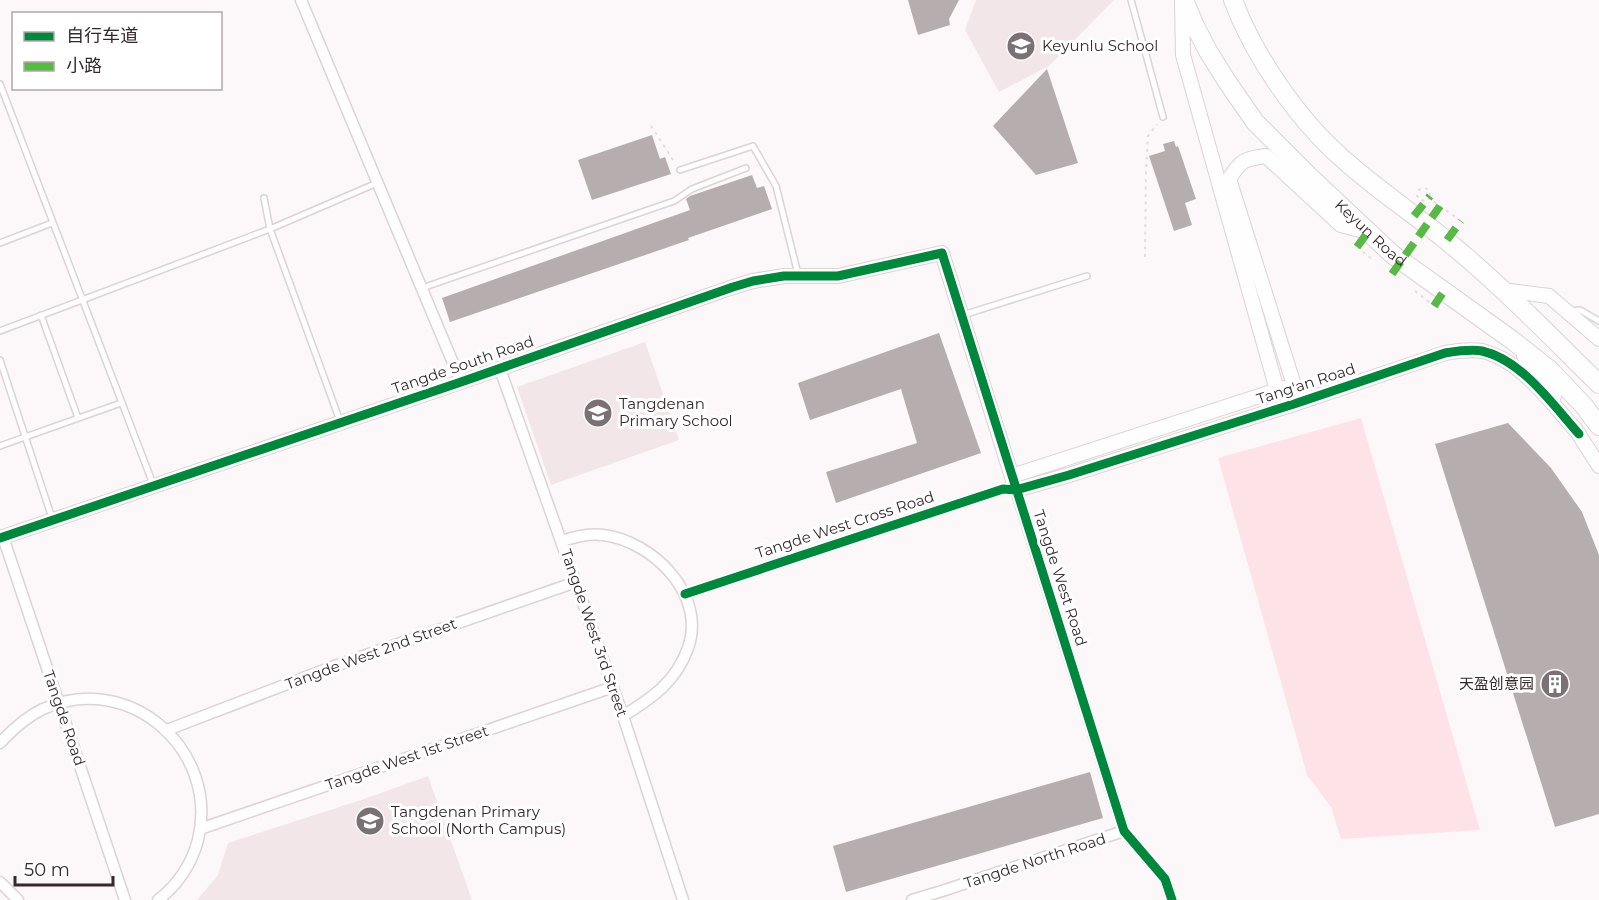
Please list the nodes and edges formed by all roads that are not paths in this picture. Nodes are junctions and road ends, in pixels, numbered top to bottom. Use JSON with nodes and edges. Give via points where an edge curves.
{"nodes":[{"id":1,"x":301,"y":0,"type":"edge"},
{"id":2,"x":1131,"y":0,"type":"edge"},
{"id":3,"x":1183,"y":0,"type":"edge"},
{"id":4,"x":1233,"y":0,"type":"edge"},
{"id":5,"x":0,"y":84,"type":"edge"},
{"id":6,"x":1163,"y":117,"type":"road end"},
{"id":7,"x":746,"y":168,"type":"dead end"},
{"id":8,"x":680,"y":170,"type":"road end"},
{"id":9,"x":377,"y":183,"type":"junction"},
{"id":10,"x":264,"y":198,"type":"dead end"},
{"id":11,"x":52,"y":223,"type":"junction"},
{"id":12,"x":270,"y":229,"type":"junction"},
{"id":13,"x":1368,"y":232,"type":"junction"},
{"id":14,"x":0,"y":241,"type":"edge"},
{"id":15,"x":942,"y":253,"type":"joint"},
{"id":16,"x":798,"y":276,"type":"junction"},
{"id":17,"x":1087,"y":276,"type":"dead end"},
{"id":18,"x":422,"y":288,"type":"junction"},
{"id":19,"x":1503,"y":290,"type":"junction"},
{"id":20,"x":81,"y":300,"type":"junction"},
{"id":21,"x":1566,"y":311,"type":"junction"},
{"id":22,"x":41,"y":315,"type":"junction"},
{"id":23,"x":962,"y":315,"type":"junction"},
{"id":24,"x":1599,"y":321,"type":"edge"},
{"id":25,"x":0,"y":331,"type":"edge"},
{"id":26,"x":1599,"y":339,"type":"edge"},
{"id":27,"x":1512,"y":340,"type":"junction"},
{"id":28,"x":0,"y":360,"type":"edge"},
{"id":29,"x":500,"y":369,"type":"junction"},
{"id":30,"x":461,"y":382,"type":"junction"},
{"id":31,"x":1599,"y":384,"type":"edge"},
{"id":32,"x":1294,"y":385,"type":"junction"},
{"id":33,"x":1277,"y":390,"type":"junction"},
{"id":34,"x":121,"y":403,"type":"junction"},
{"id":35,"x":1297,"y":403,"type":"junction"},
{"id":36,"x":78,"y":418,"type":"junction"},
{"id":37,"x":341,"y":423,"type":"junction"},
{"id":38,"x":1599,"y":426,"type":"edge"},
{"id":39,"x":1579,"y":434,"type":"junction"},
{"id":40,"x":26,"y":437,"type":"junction"},
{"id":41,"x":0,"y":446,"type":"edge"},
{"id":42,"x":1599,"y":466,"type":"edge"},
{"id":43,"x":1012,"y":476,"type":"junction"},
{"id":44,"x":153,"y":486,"type":"junction"},
{"id":45,"x":1010,"y":490,"type":"junction"},
{"id":46,"x":53,"y":520,"type":"junction"},
{"id":47,"x":1,"y":537,"type":"edge"},
{"id":48,"x":562,"y":541,"type":"junction"},
{"id":49,"x":576,"y":582,"type":"junction"},
{"id":50,"x":685,"y":594,"type":"junction"},
{"id":51,"x":613,"y":687,"type":"junction"},
{"id":52,"x":59,"y":704,"type":"junction"},
{"id":53,"x":623,"y":716,"type":"junction"},
{"id":54,"x":167,"y":730,"type":"junction"},
{"id":55,"x":0,"y":743,"type":"edge"},
{"id":56,"x":200,"y":829,"type":"junction"},
{"id":57,"x":1124,"y":831,"type":"junction"},
{"id":58,"x":0,"y":882,"type":"edge"},
{"id":59,"x":4,"y":894,"type":"edge"},
{"id":60,"x":18,"y":900,"type":"edge"},
{"id":61,"x":124,"y":900,"type":"edge"},
{"id":62,"x":158,"y":900,"type":"edge"},
{"id":63,"x":683,"y":900,"type":"edge"},
{"id":64,"x":912,"y":900,"type":"edge"},
{"id":65,"x":1172,"y":900,"type":"edge"}],
"edges":[{"from":1,"to":9,"type":"street"},
{"from":2,"to":6,"type":"lane"},
{"from":3,"to":13,"type":"highway","name":"Keyun Road","via":[[1208,51],[1255,122]]},
{"from":3,"to":33,"type":"street","name":"Tang'an Road","via":[[1184,55]]},
{"from":4,"to":19,"type":"highway","via":[[1260,57],[1310,126],[1359,173],[1447,240]]},
{"from":5,"to":11,"type":"lane"},
{"from":7,"to":18,"type":"lane","via":[[692,189],[674,201]]},
{"from":8,"to":16,"type":"lane","via":[[753,146],[776,186]]},
{"from":9,"to":12,"type":"lane"},
{"from":9,"to":18,"type":"street"},
{"from":10,"to":12,"type":"lane"},
{"from":11,"to":14,"type":"lane"},
{"from":11,"to":20,"type":"lane"},
{"from":12,"to":20,"type":"lane"},
{"from":12,"to":37,"type":"lane"},
{"from":13,"to":27,"type":"highway","name":"Keyun Road","via":[[1392,254]]},
{"from":13,"to":32,"type":"street","name":"Tang'an Road","via":[[1341,225],[1266,156],[1250,158],[1239,165],[1230,179]]},
{"from":15,"to":16,"type":"street","name":"Tangde South Road","via":[[838,276]]},
{"from":15,"to":23,"type":"street","name":"Tangde West Road"},
{"from":16,"to":29,"type":"street","name":"Tangde South Road","via":[[733,287]]},
{"from":17,"to":23,"type":"lane"},
{"from":18,"to":30,"type":"street"},
{"from":19,"to":21,"type":"street","via":[[1549,296]]},
{"from":19,"to":31,"type":"highway"},
{"from":20,"to":22,"type":"lane"},
{"from":20,"to":34,"type":"lane"},
{"from":21,"to":24,"type":"lane","via":[[1580,310]]},
{"from":21,"to":26,"type":"street"},
{"from":22,"to":25,"type":"lane"},
{"from":22,"to":36,"type":"lane"},
{"from":23,"to":43,"type":"street","name":"Tangde West Road"},
{"from":27,"to":38,"type":"highway","name":"Keyun Road","via":[[1550,370]]},
{"from":27,"to":39,"type":"street"},
{"from":28,"to":40,"type":"lane"},
{"from":29,"to":30,"type":"street","name":"Tangde South Road"},
{"from":29,"to":48,"type":"street","name":"Tangde West 3rd Street"},
{"from":30,"to":37,"type":"street","name":"Tangde South Road"},
{"from":32,"to":33,"type":"street","name":"Tang'an Road"},
{"from":32,"to":35,"type":"street","name":"Tang'an Road"},
{"from":33,"to":35,"type":"street","name":"Tang'an Road"},
{"from":33,"to":43,"type":"street","name":"Tang'an Road"},
{"from":34,"to":36,"type":"lane"},
{"from":34,"to":44,"type":"lane"},
{"from":35,"to":39,"type":"street","name":"Tang'an Road","via":[[1445,353],[1482,351],[1503,358],[1520,370]]},
{"from":35,"to":45,"type":"street","name":"Tang'an Road"},
{"from":36,"to":40,"type":"lane"},
{"from":37,"to":44,"type":"street","name":"Tangde South Road"},
{"from":39,"to":42,"type":"street"},
{"from":40,"to":41,"type":"lane"},
{"from":40,"to":46,"type":"lane"},
{"from":43,"to":45,"type":"street","name":"Tangde West Road"},
{"from":44,"to":46,"type":"street","name":"Tangde South Road"},
{"from":45,"to":50,"type":"street","name":"Tangde West Cross Road"},
{"from":45,"to":57,"type":"street","name":"Tangde West Road"},
{"from":46,"to":47,"type":"street","name":"Tangde South Road"},
{"from":47,"to":52,"type":"street","name":"Tangde Road"},
{"from":48,"to":49,"type":"street","name":"Tangde West 3rd Street"},
{"from":48,"to":50,"type":"street","via":[[602,535],[622,540],[655,559]]},
{"from":49,"to":51,"type":"street","name":"Tangde West 3rd Street"},
{"from":49,"to":54,"type":"street","name":"Tangde West 2nd Street","via":[[329,668]]},
{"from":50,"to":53,"type":"street","via":[[692,625],[682,661],[662,689]]},
{"from":51,"to":53,"type":"street","name":"Tangde West 3rd Street"},
{"from":51,"to":56,"type":"street","name":"Tangde West 1st Street"},
{"from":52,"to":54,"type":"street","via":[[80,700],[118,703],[136,709]]},
{"from":52,"to":55,"type":"street","via":[[27,718]]},
{"from":52,"to":61,"type":"street","name":"Tangde Road"},
{"from":53,"to":63,"type":"street","name":"Tangde West 3rd Street"},
{"from":54,"to":56,"type":"street","via":[[196,775],[202,811]]},
{"from":56,"to":62,"type":"street","via":[[188,865]]},
{"from":57,"to":64,"type":"street","name":"Tangde North Road"},
{"from":57,"to":65,"type":"street","name":"Tangde West Road","via":[[1165,879]]},
{"from":58,"to":59,"type":"street"},
{"from":59,"to":60,"type":"street"}]}
